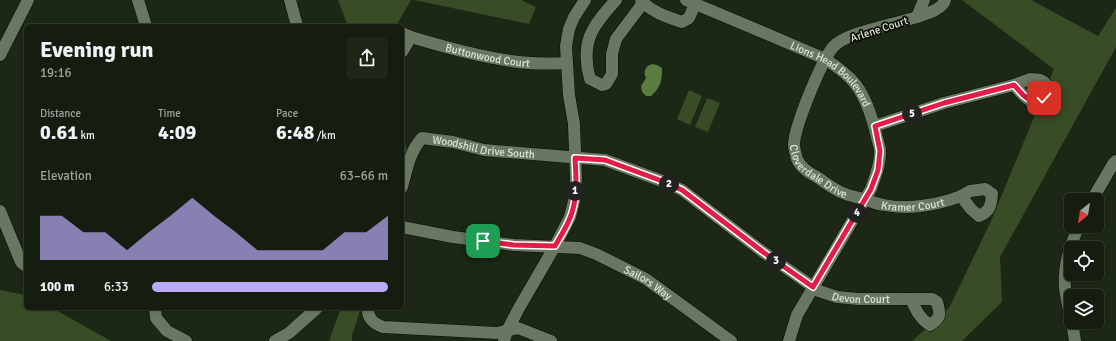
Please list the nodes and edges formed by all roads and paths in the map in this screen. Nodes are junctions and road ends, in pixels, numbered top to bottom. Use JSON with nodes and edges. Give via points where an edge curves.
{"nodes":[{"id":1,"x":28,"y":0,"type":"edge"},
{"id":2,"x":138,"y":0,"type":"edge"},
{"id":3,"x":290,"y":0,"type":"edge"},
{"id":4,"x":585,"y":0,"type":"edge"},
{"id":5,"x":616,"y":0,"type":"edge"},
{"id":6,"x":924,"y":0,"type":"edge"},
{"id":7,"x":945,"y":0,"type":"edge"},
{"id":8,"x":642,"y":1,"type":"edge"},
{"id":9,"x":696,"y":2,"type":"edge"},
{"id":10,"x":917,"y":17,"type":"junction"},
{"id":11,"x":145,"y":24,"type":"edge"},
{"id":12,"x":297,"y":24,"type":"edge"},
{"id":13,"x":407,"y":35,"type":"edge"},
{"id":14,"x":404,"y":45,"type":"edge"},
{"id":15,"x":0,"y":55,"type":"edge"},
{"id":16,"x":825,"y":59,"type":"junction"},
{"id":17,"x":566,"y":64,"type":"junction"},
{"id":18,"x":1014,"y":85,"type":"dead end"},
{"id":19,"x":875,"y":126,"type":"junction"},
{"id":20,"x":575,"y":158,"type":"junction"},
{"id":21,"x":1116,"y":161,"type":"edge"},
{"id":22,"x":404,"y":180,"type":"edge"},
{"id":23,"x":1096,"y":193,"type":"edge"},
{"id":24,"x":961,"y":196,"type":"dead end"},
{"id":25,"x":865,"y":200,"type":"junction"},
{"id":26,"x":0,"y":211,"type":"edge"},
{"id":27,"x":404,"y":227,"type":"edge"},
{"id":28,"x":1076,"y":233,"type":"edge"},
{"id":29,"x":555,"y":246,"type":"junction"},
{"id":30,"x":24,"y":264,"type":"edge"},
{"id":31,"x":813,"y":287,"type":"junction"},
{"id":32,"x":1065,"y":289,"type":"edge"},
{"id":33,"x":911,"y":299,"type":"dead end"},
{"id":34,"x":155,"y":310,"type":"edge"},
{"id":35,"x":315,"y":310,"type":"edge"},
{"id":36,"x":367,"y":310,"type":"edge"},
{"id":37,"x":1073,"y":329,"type":"edge"},
{"id":38,"x":505,"y":336,"type":"edge"},
{"id":39,"x":186,"y":341,"type":"edge"},
{"id":40,"x":275,"y":341,"type":"edge"},
{"id":41,"x":550,"y":341,"type":"edge"},
{"id":42,"x":730,"y":341,"type":"edge"},
{"id":43,"x":789,"y":341,"type":"edge"},
{"id":44,"x":1075,"y":341,"type":"edge"}],
"edges":[{"from":1,"to":15,"type":"street"},
{"from":2,"to":11,"type":"street"},
{"from":3,"to":12,"type":"street"},
{"from":4,"to":17,"type":"street","via":[[569,29]]},
{"from":5,"to":8,"type":"street","via":[[590,36],[587,56],[590,79],[602,85],[606,84],[612,74],[612,54],[616,39]]},
{"from":6,"to":10,"type":"street","name":"Arlene Court"},
{"from":7,"to":10,"type":"street","name":"Arlene Court","via":[[937,10]]},
{"from":8,"to":9,"type":"street","via":[[646,7],[682,22],[689,18]]},
{"from":9,"to":16,"type":"street","name":"Lions Head Boulevard"},
{"from":10,"to":16,"type":"street","name":"Arlene Court","via":[[862,32],[840,41]]},
{"from":13,"to":14,"type":"street","name":"Buttonwood Court"},
{"from":13,"to":17,"type":"street","name":"Buttonwood Court","via":[[470,54],[512,62]]},
{"from":16,"to":19,"type":"street","name":"Lions Head Boulevard","via":[[855,84]]},
{"from":16,"to":25,"type":"street","name":"Cloverdale Drive","via":[[796,133],[794,146],[798,161],[803,168],[843,194]]},
{"from":17,"to":20,"type":"street","via":[[574,124]]},
{"from":18,"to":19,"type":"street","via":[[944,103]]},
{"from":19,"to":25,"type":"street","name":"Lions Head Boulevard","via":[[880,151],[878,170]]},
{"from":20,"to":22,"type":"street","name":"Woodshill Drive South","via":[[484,150],[422,138],[411,155]]},
{"from":20,"to":29,"type":"street","via":[[575,197],[570,217]]},
{"from":20,"to":31,"type":"street","name":"Devon Court","via":[[605,160],[682,190]]},
{"from":21,"to":23,"type":"street"},
{"from":24,"to":25,"type":"street","name":"Kramer Court","via":[[915,207],[885,205]]},
{"from":25,"to":31,"type":"street","name":"Lions Head Boulevard"},
{"from":26,"to":30,"type":"street"},
{"from":27,"to":29,"type":"street","name":"Sailors Way","via":[[514,245]]},
{"from":28,"to":32,"type":"street","via":[[1068,255]]},
{"from":29,"to":38,"type":"street"},
{"from":29,"to":42,"type":"street","name":"Sailors Way","via":[[580,248],[646,279]]},
{"from":31,"to":33,"type":"street","name":"Devon Court","via":[[837,297]]},
{"from":31,"to":43,"type":"street","name":"Lions Head Boulevard","via":[[797,315]]},
{"from":34,"to":39,"type":"street","via":[[156,318],[166,331]]},
{"from":35,"to":40,"type":"street","via":[[289,333]]},
{"from":36,"to":38,"type":"street","via":[[369,318],[383,327],[497,333]]},
{"from":37,"to":44,"type":"street"},
{"from":38,"to":41,"type":"street","via":[[518,328]]}]}
